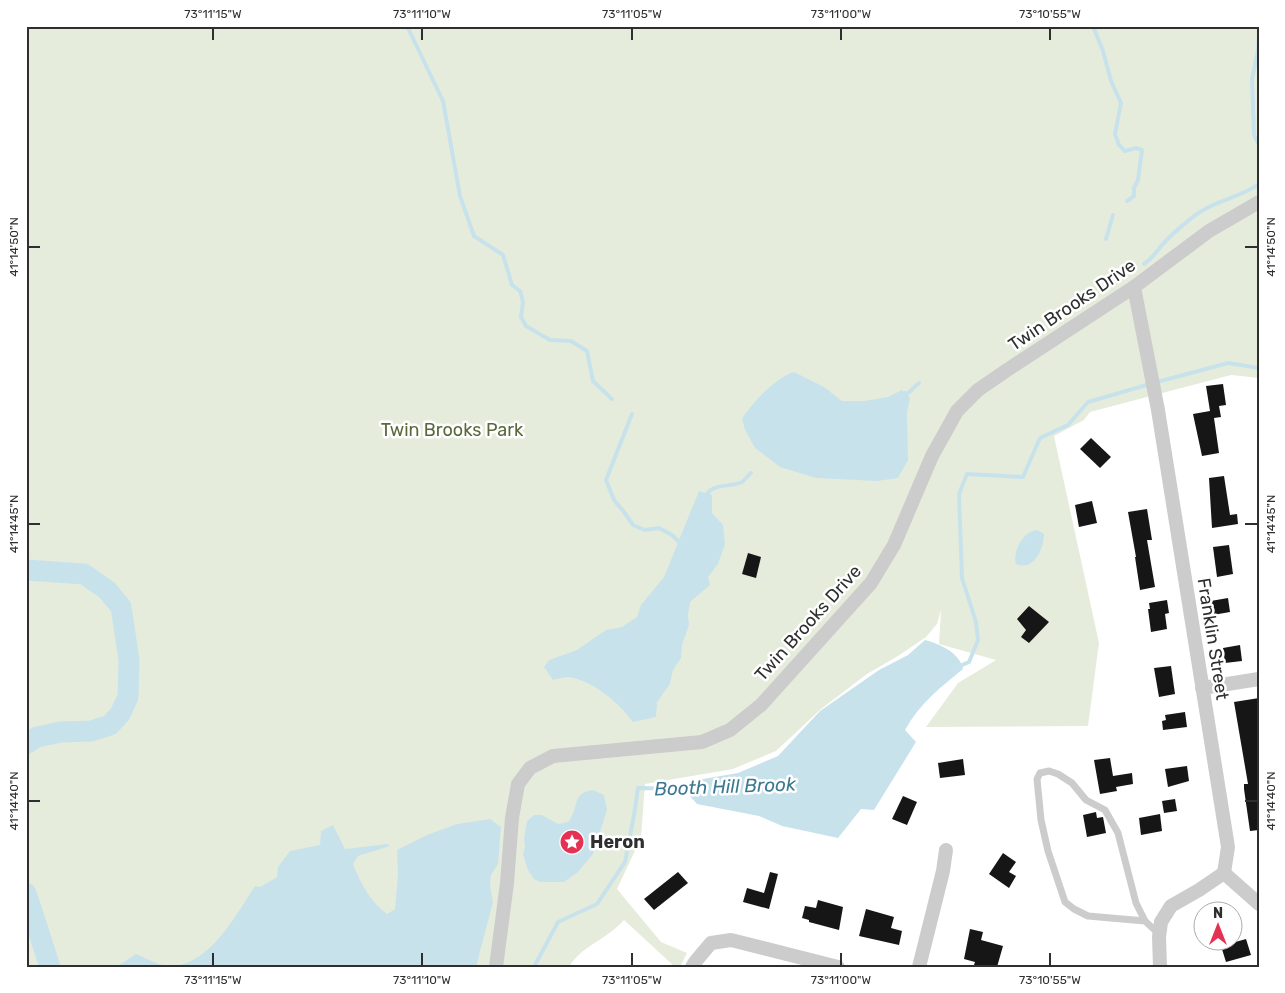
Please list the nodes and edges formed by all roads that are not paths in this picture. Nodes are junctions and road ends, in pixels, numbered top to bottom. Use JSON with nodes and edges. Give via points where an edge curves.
{"nodes":[{"id":1,"x":1259,"y":202,"type":"edge"},
{"id":2,"x":1134,"y":287,"type":"junction"},
{"id":3,"x":1259,"y":679,"type":"edge"},
{"id":4,"x":1202,"y":688,"type":"junction"},
{"id":5,"x":946,"y":850,"type":"dead end"},
{"id":6,"x":1224,"y":873,"type":"junction"},
{"id":7,"x":1259,"y":904,"type":"edge"},
{"id":8,"x":1146,"y":921,"type":"junction"},
{"id":9,"x":1159,"y":934,"type":"junction"},
{"id":10,"x":496,"y":967,"type":"edge"},
{"id":11,"x":692,"y":967,"type":"edge"},
{"id":12,"x":838,"y":967,"type":"edge"},
{"id":13,"x":918,"y":967,"type":"edge"},
{"id":14,"x":1160,"y":967,"type":"edge"}],
"edges":[{"from":1,"to":2,"type":"street","name":"Twin Brooks Drive","via":[[1209,231]]},
{"from":2,"to":4,"type":"street","name":"Franklin Street","via":[[1158,410]]},
{"from":2,"to":10,"type":"street","name":"Twin Brooks Drive","via":[[978,390],[957,411],[932,456],[894,545],[871,584],[761,705],[730,730],[702,742],[553,756],[530,768],[518,784],[515,801]]},
{"from":3,"to":4,"type":"street"},
{"from":4,"to":6,"type":"street","name":"Franklin Street","via":[[1228,847]]},
{"from":5,"to":13,"type":"street"},
{"from":6,"to":7,"type":"street"},
{"from":6,"to":9,"type":"street","via":[[1171,906],[1161,922]]},
{"from":8,"to":8,"type":"lane","via":[[1136,903],[1118,833],[1105,810],[1086,800],[1072,783],[1058,774],[1040,773],[1037,779],[1041,820],[1065,902],[1088,916]]},
{"from":8,"to":9,"type":"lane"},
{"from":9,"to":14,"type":"street"},
{"from":11,"to":12,"type":"street","via":[[711,943],[731,940]]}]}
